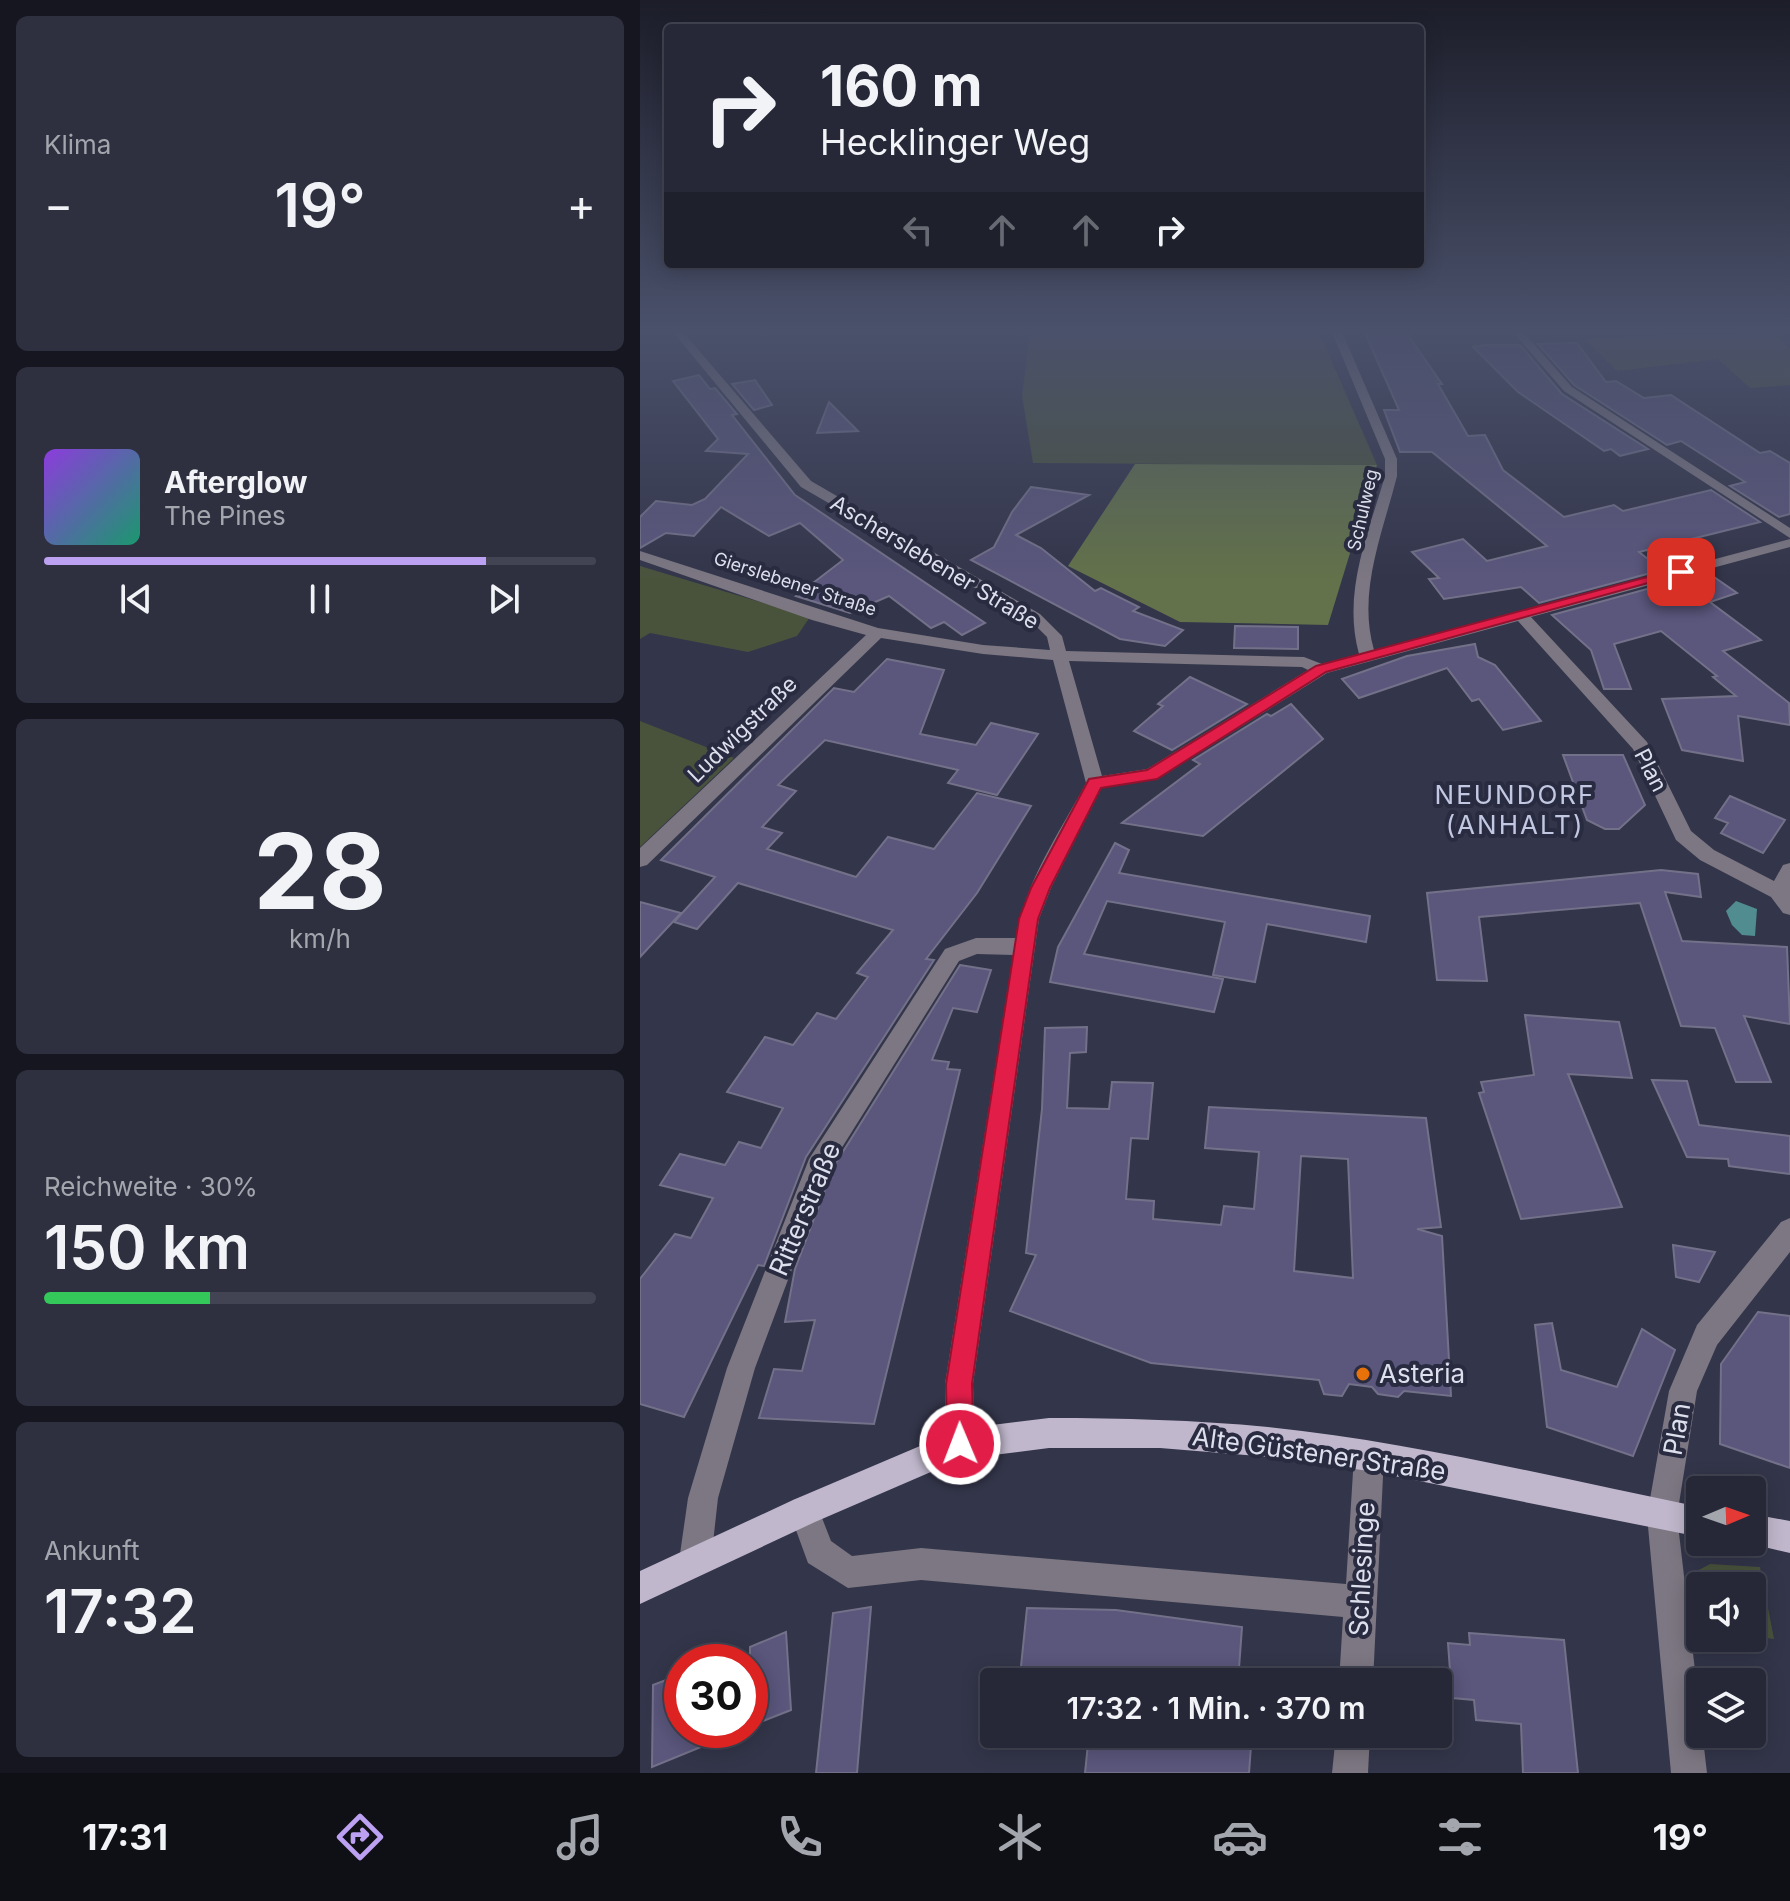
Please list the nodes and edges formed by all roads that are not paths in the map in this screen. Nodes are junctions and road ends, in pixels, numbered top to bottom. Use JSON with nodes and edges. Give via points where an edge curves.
{"nodes":[{"id":1,"x":748,"y":415,"type":"edge"},
{"id":2,"x":1372,"y":415,"type":"edge"},
{"id":3,"x":1607,"y":415,"type":"edge"},
{"id":4,"x":1790,"y":534,"type":"edge"},
{"id":5,"x":1790,"y":543,"type":"edge"},
{"id":6,"x":640,"y":555,"type":"edge"},
{"id":7,"x":1521,"y":615,"type":"junction"},
{"id":8,"x":877,"y":633,"type":"junction"},
{"id":9,"x":1060,"y":656,"type":"junction"},
{"id":10,"x":1368,"y":656,"type":"junction"},
{"id":11,"x":1321,"y":669,"type":"junction"},
{"id":12,"x":1095,"y":783,"type":"junction"},
{"id":13,"x":640,"y":860,"type":"edge"},
{"id":14,"x":1790,"y":870,"type":"edge"},
{"id":15,"x":1784,"y":900,"type":"edge"},
{"id":16,"x":1026,"y":947,"type":"junction"},
{"id":17,"x":1790,"y":1231,"type":"edge"},
{"id":18,"x":960,"y":1444,"type":"junction"},
{"id":19,"x":1369,"y":1456,"type":"junction"},
{"id":20,"x":804,"y":1511,"type":"junction"},
{"id":21,"x":1662,"y":1516,"type":"junction"},
{"id":22,"x":1686,"y":1520,"type":"edge"},
{"id":23,"x":1766,"y":1533,"type":"edge"},
{"id":24,"x":1790,"y":1537,"type":"edge"},
{"id":25,"x":695,"y":1561,"type":"junction"},
{"id":26,"x":640,"y":1588,"type":"edge"},
{"id":27,"x":1361,"y":1602,"type":"junction"},
{"id":28,"x":1357,"y":1668,"type":"edge"},
{"id":29,"x":1352,"y":1748,"type":"edge"},
{"id":30,"x":1350,"y":1773,"type":"edge"},
{"id":31,"x":1689,"y":1773,"type":"edge"}],
"edges":[{"from":1,"to":9,"type":"street","name":"Ascherslebener Straße","via":[[806,484],[1035,617],[1054,636]]},
{"from":2,"to":10,"type":"street","name":"Schulweg","via":[[1391,459],[1391,476],[1359,601],[1359,630]]},
{"from":3,"to":4,"type":"street"},
{"from":5,"to":7,"type":"street"},
{"from":6,"to":8,"type":"street","name":"Gierslebener Straße"},
{"from":7,"to":10,"type":"street"},
{"from":7,"to":15,"type":"street","name":"Plan","via":[[1641,746],[1683,835]]},
{"from":8,"to":9,"type":"street","name":"Gierslebener Straße"},
{"from":8,"to":13,"type":"street","name":"Ludwigstraße"},
{"from":9,"to":11,"type":"street","name":"Gierslebener Straße","via":[[1304,662]]},
{"from":9,"to":12,"type":"street","name":"Ascherslebener Straße"},
{"from":10,"to":11,"type":"street"},
{"from":11,"to":12,"type":"street","via":[[1151,775]]},
{"from":12,"to":16,"type":"street","via":[[1041,888]]},
{"from":14,"to":15,"type":"street"},
{"from":16,"to":18,"type":"street","via":[[959,1384]]},
{"from":16,"to":25,"type":"street","name":"Ritterstraße","via":[[976,946],[952,955],[821,1159],[741,1368],[703,1498]]},
{"from":17,"to":21,"type":"street","name":"Plan","via":[[1707,1335],[1683,1391]]},
{"from":18,"to":19,"type":"main road","name":"Alte Güstener Straße","via":[[1049,1433],[1160,1433]]},
{"from":18,"to":20,"type":"main road","name":"Alte Güstener Straße"},
{"from":19,"to":21,"type":"main road","name":"Alte Güstener Straße"},
{"from":19,"to":27,"type":"street","name":"Schlesinge"},
{"from":20,"to":25,"type":"main road","name":"Alte Güstener Straße"},
{"from":20,"to":27,"type":"street","via":[[819,1552],[848,1572],[921,1564]]},
{"from":21,"to":22,"type":"main road","name":"Alte Güstener Straße"},
{"from":21,"to":31,"type":"street","name":"Plan"},
{"from":23,"to":24,"type":"main road"},
{"from":25,"to":26,"type":"main road","name":"Alte Güstener Straße"},
{"from":27,"to":28,"type":"street","name":"Schlesinge"},
{"from":29,"to":30,"type":"street"}]}
